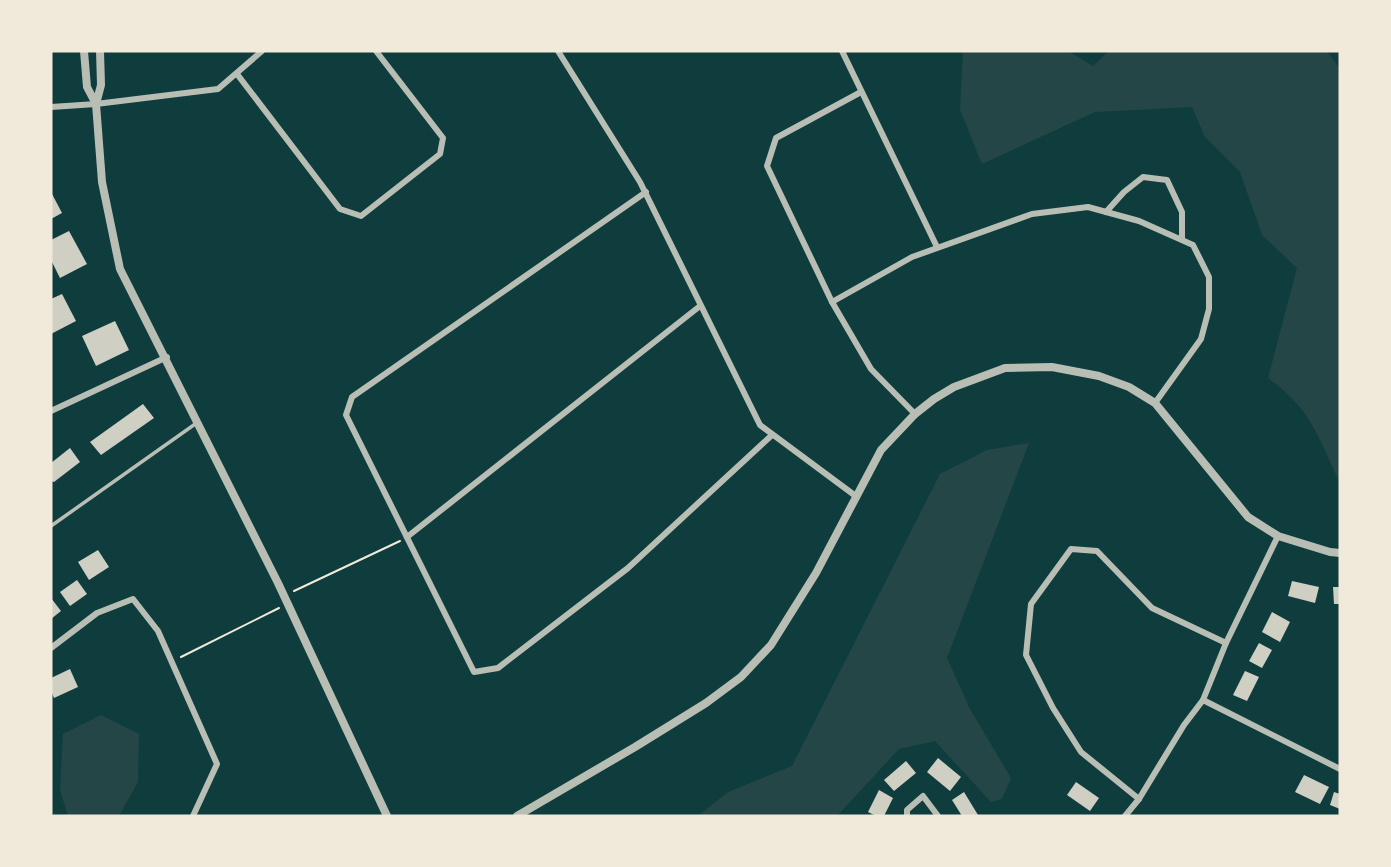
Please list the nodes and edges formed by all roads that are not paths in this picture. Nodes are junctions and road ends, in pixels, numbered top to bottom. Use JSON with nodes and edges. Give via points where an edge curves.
{"nodes":[{"id":1,"x":84,"y":51,"type":"edge"},
{"id":2,"x":100,"y":51,"type":"edge"},
{"id":3,"x":262,"y":51,"type":"edge"},
{"id":4,"x":376,"y":51,"type":"edge"},
{"id":5,"x":558,"y":51,"type":"edge"},
{"id":6,"x":842,"y":51,"type":"edge"},
{"id":7,"x":237,"y":74,"type":"junction"},
{"id":8,"x":861,"y":92,"type":"junction"},
{"id":9,"x":96,"y":104,"type":"junction"},
{"id":10,"x":51,"y":107,"type":"edge"},
{"id":11,"x":646,"y":192,"type":"junction"},
{"id":12,"x":1106,"y":212,"type":"junction"},
{"id":13,"x":1182,"y":239,"type":"junction"},
{"id":14,"x":937,"y":247,"type":"junction"},
{"id":15,"x":832,"y":302,"type":"junction"},
{"id":16,"x":701,"y":306,"type":"junction"},
{"id":17,"x":167,"y":357,"type":"junction"},
{"id":18,"x":1156,"y":403,"type":"junction"},
{"id":19,"x":51,"y":411,"type":"edge"},
{"id":20,"x":915,"y":414,"type":"junction"},
{"id":21,"x":198,"y":422,"type":"junction"},
{"id":22,"x":772,"y":435,"type":"junction"},
{"id":23,"x":857,"y":497,"type":"junction"},
{"id":24,"x":51,"y":526,"type":"edge"},
{"id":25,"x":1278,"y":536,"type":"junction"},
{"id":26,"x":407,"y":537,"type":"junction"},
{"id":27,"x":1340,"y":552,"type":"edge"},
{"id":28,"x":1226,"y":643,"type":"junction"},
{"id":29,"x":51,"y":648,"type":"edge"},
{"id":30,"x":1203,"y":700,"type":"junction"},
{"id":31,"x":1340,"y":769,"type":"edge"},
{"id":32,"x":1139,"y":799,"type":"junction"},
{"id":33,"x":193,"y":816,"type":"edge"},
{"id":34,"x":387,"y":816,"type":"edge"},
{"id":35,"x":517,"y":816,"type":"edge"},
{"id":36,"x":907,"y":816,"type":"edge"},
{"id":37,"x":938,"y":816,"type":"edge"},
{"id":38,"x":1125,"y":816,"type":"edge"}],
"edges":[{"from":1,"to":9,"type":"street","via":[[87,87]]},
{"from":2,"to":9,"type":"street","via":[[101,85]]},
{"from":3,"to":7,"type":"street"},
{"from":4,"to":7,"type":"street","via":[[443,138],[440,154],[361,216],[340,209]]},
{"from":5,"to":11,"type":"street"},
{"from":6,"to":8,"type":"street"},
{"from":7,"to":9,"type":"street","via":[[218,89]]},
{"from":8,"to":14,"type":"street"},
{"from":8,"to":15,"type":"street","via":[[776,138],[767,166]]},
{"from":9,"to":10,"type":"street"},
{"from":9,"to":17,"type":"street","via":[[102,182],[120,269]]},
{"from":11,"to":16,"type":"street"},
{"from":11,"to":26,"type":"street","via":[[352,397],[346,415]]},
{"from":12,"to":13,"type":"street"},
{"from":12,"to":13,"type":"street","via":[[1143,177],[1167,180],[1182,212]]},
{"from":12,"to":14,"type":"street","via":[[1088,207],[1032,214]]},
{"from":13,"to":18,"type":"street","via":[[1193,245],[1209,277],[1209,309],[1201,338]]},
{"from":14,"to":15,"type":"street"},
{"from":15,"to":20,"type":"street","via":[[871,369]]},
{"from":16,"to":22,"type":"street","via":[[760,425]]},
{"from":16,"to":26,"type":"street"},
{"from":17,"to":19,"type":"street"},
{"from":17,"to":21,"type":"street"},
{"from":18,"to":20,"type":"street","via":[[1099,376],[1052,367],[1005,368],[954,387]]},
{"from":18,"to":25,"type":"street","via":[[1248,517]]},
{"from":20,"to":23,"type":"street","via":[[881,450]]},
{"from":21,"to":24,"type":"lane"},
{"from":21,"to":34,"type":"street"},
{"from":22,"to":23,"type":"street"},
{"from":22,"to":26,"type":"street","via":[[628,568],[499,668],[474,671]]},
{"from":23,"to":35,"type":"street","via":[[771,645],[741,677],[706,703]]},
{"from":25,"to":27,"type":"street"},
{"from":25,"to":28,"type":"street"},
{"from":28,"to":30,"type":"street"},
{"from":28,"to":32,"type":"street","via":[[1152,608],[1097,551],[1071,549],[1031,604],[1026,655],[1053,708],[1082,752]]},
{"from":29,"to":33,"type":"street","via":[[97,613],[133,600],[158,631],[217,764]]},
{"from":30,"to":31,"type":"street"},
{"from":30,"to":32,"type":"street"},
{"from":32,"to":38,"type":"street"},
{"from":36,"to":37,"type":"street","via":[[923,796]]}]}
